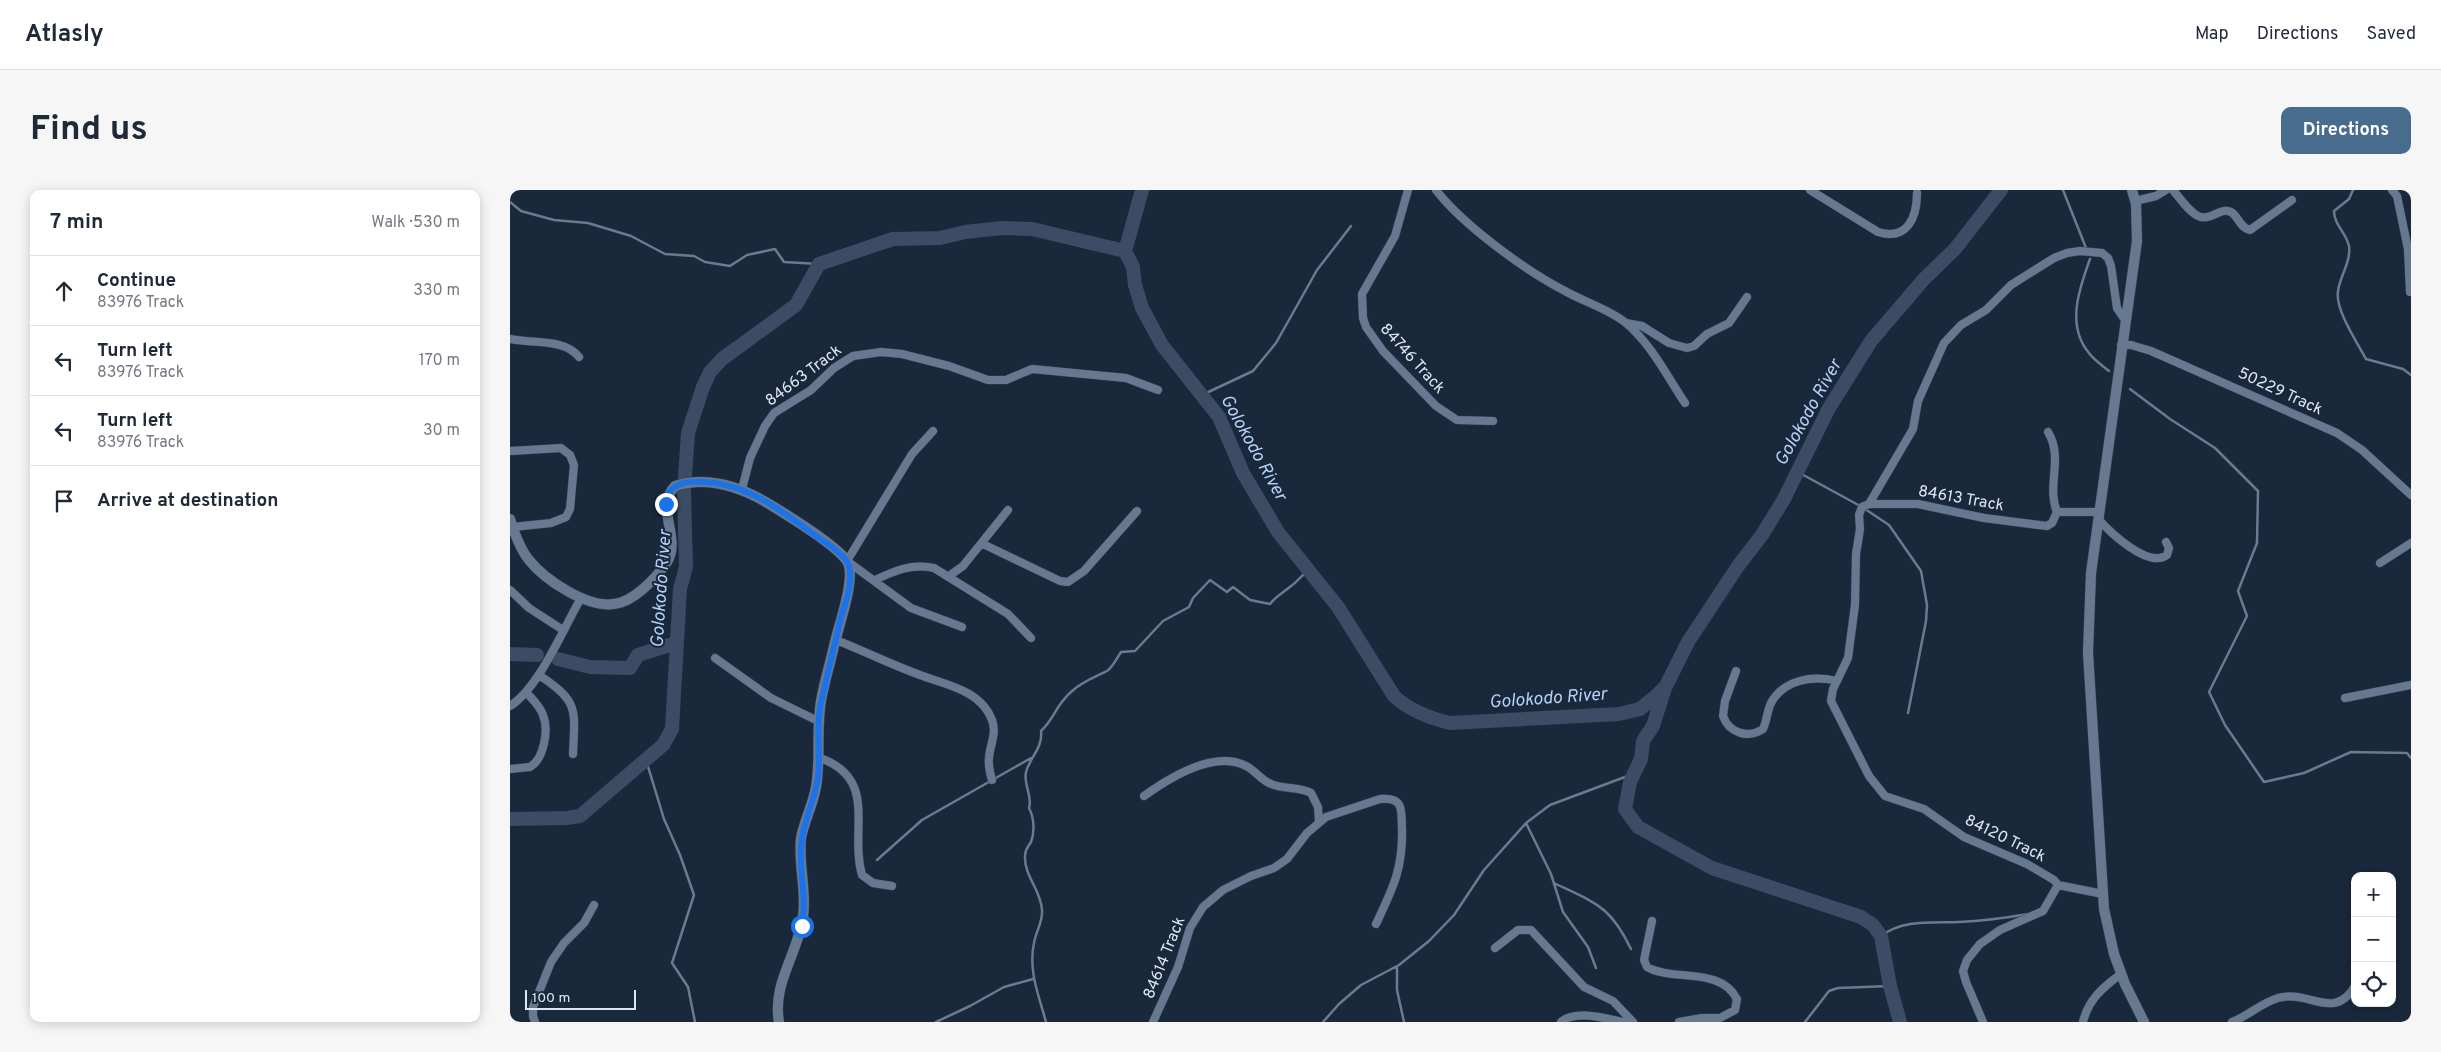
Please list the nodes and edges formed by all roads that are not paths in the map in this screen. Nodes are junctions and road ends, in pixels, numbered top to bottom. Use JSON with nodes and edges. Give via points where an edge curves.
{"nodes":[{"id":1,"x":1408,"y":190,"type":"edge"},
{"id":2,"x":1436,"y":190,"type":"edge"},
{"id":3,"x":1810,"y":190,"type":"edge"},
{"id":4,"x":2132,"y":190,"type":"edge"},
{"id":5,"x":2166,"y":190,"type":"edge"},
{"id":6,"x":2173,"y":190,"type":"edge"},
{"id":7,"x":2392,"y":190,"type":"edge"},
{"id":8,"x":1917,"y":193,"type":"dead end"},
{"id":9,"x":2292,"y":200,"type":"dead end"},
{"id":10,"x":2135,"y":201,"type":"junction"},
{"id":11,"x":2410,"y":292,"type":"edge"},
{"id":12,"x":1747,"y":297,"type":"dead end"},
{"id":13,"x":2125,"y":320,"type":"junction"},
{"id":14,"x":1626,"y":323,"type":"junction"},
{"id":15,"x":510,"y":338,"type":"edge"},
{"id":16,"x":2121,"y":345,"type":"junction"},
{"id":17,"x":579,"y":357,"type":"dead end"},
{"id":18,"x":1158,"y":390,"type":"dead end"},
{"id":19,"x":1685,"y":403,"type":"dead end"},
{"id":20,"x":1493,"y":421,"type":"dead end"},
{"id":21,"x":934,"y":430,"type":"dead end"},
{"id":22,"x":2048,"y":432,"type":"dead end"},
{"id":23,"x":510,"y":451,"type":"edge"},
{"id":24,"x":742,"y":489,"type":"junction"},
{"id":25,"x":2411,"y":495,"type":"edge"},
{"id":26,"x":1869,"y":504,"type":"junction"},
{"id":27,"x":1008,"y":510,"type":"dead end"},
{"id":28,"x":1137,"y":511,"type":"dead end"},
{"id":29,"x":2057,"y":512,"type":"junction"},
{"id":30,"x":2099,"y":516,"type":"junction"},
{"id":31,"x":511,"y":523,"type":"edge"},
{"id":32,"x":2166,"y":542,"type":"dead end"},
{"id":33,"x":2411,"y":543,"type":"edge"},
{"id":34,"x":982,"y":544,"type":"junction"},
{"id":35,"x":847,"y":561,"type":"junction"},
{"id":36,"x":2380,"y":563,"type":"dead end"},
{"id":37,"x":949,"y":576,"type":"junction"},
{"id":38,"x":875,"y":580,"type":"junction"},
{"id":39,"x":510,"y":590,"type":"edge"},
{"id":40,"x":581,"y":598,"type":"junction"},
{"id":41,"x":962,"y":627,"type":"dead end"},
{"id":42,"x":563,"y":630,"type":"junction"},
{"id":43,"x":1031,"y":638,"type":"dead end"},
{"id":44,"x":836,"y":640,"type":"junction"},
{"id":45,"x":716,"y":658,"type":"dead end"},
{"id":46,"x":1736,"y":671,"type":"dead end"},
{"id":47,"x":538,"y":675,"type":"junction"},
{"id":48,"x":1837,"y":681,"type":"junction"},
{"id":49,"x":2411,"y":686,"type":"edge"},
{"id":50,"x":526,"y":692,"type":"junction"},
{"id":51,"x":2344,"y":698,"type":"dead end"},
{"id":52,"x":510,"y":706,"type":"edge"},
{"id":53,"x":820,"y":722,"type":"junction"},
{"id":54,"x":573,"y":754,"type":"dead end"},
{"id":55,"x":820,"y":758,"type":"junction"},
{"id":56,"x":510,"y":769,"type":"edge"},
{"id":57,"x":992,"y":780,"type":"dead end"},
{"id":58,"x":1144,"y":796,"type":"dead end"},
{"id":59,"x":1319,"y":822,"type":"junction"},
{"id":60,"x":892,"y":886,"type":"dead end"},
{"id":61,"x":2058,"y":886,"type":"junction"},
{"id":62,"x":2103,"y":894,"type":"junction"},
{"id":63,"x":594,"y":906,"type":"dead end"},
{"id":64,"x":1652,"y":921,"type":"dead end"},
{"id":65,"x":1376,"y":924,"type":"dead end"},
{"id":66,"x":1495,"y":948,"type":"dead end"},
{"id":67,"x":2121,"y":974,"type":"junction"},
{"id":68,"x":2351,"y":992,"type":"edge"},
{"id":69,"x":1720,"y":1020,"type":"edge"},
{"id":70,"x":535,"y":1022,"type":"edge"},
{"id":71,"x":779,"y":1022,"type":"edge"},
{"id":72,"x":1152,"y":1022,"type":"edge"},
{"id":73,"x":1561,"y":1022,"type":"edge"},
{"id":74,"x":1624,"y":1022,"type":"edge"},
{"id":75,"x":1633,"y":1022,"type":"edge"},
{"id":76,"x":1679,"y":1022,"type":"edge"},
{"id":77,"x":1983,"y":1022,"type":"edge"},
{"id":78,"x":2083,"y":1022,"type":"edge"},
{"id":79,"x":2144,"y":1022,"type":"edge"},
{"id":80,"x":2232,"y":1022,"type":"edge"}],
"edges":[{"from":1,"to":20,"type":"street","name":"84746 Track","via":[[1395,236],[1362,294],[1362,318],[1372,339],[1436,406],[1457,420]]},
{"from":2,"to":14,"type":"street","via":[[1454,211],[1530,270]]},
{"from":3,"to":8,"type":"street","via":[[1887,235],[1902,230],[1914,218]]},
{"from":4,"to":10,"type":"street"},
{"from":5,"to":10,"type":"street"},
{"from":6,"to":9,"type":"street","via":[[2196,215],[2206,217],[2228,211],[2250,230]]},
{"from":7,"to":11,"type":"street","via":[[2397,196],[2408,249]]},
{"from":10,"to":13,"type":"street","via":[[2136,241]]},
{"from":12,"to":14,"type":"street","via":[[1729,323],[1687,348],[1669,343],[1642,326]]},
{"from":13,"to":16,"type":"street"},
{"from":13,"to":26,"type":"street","name":"84120 Track","via":[[2117,308],[2112,266],[2102,253],[2067,253],[2011,285],[1986,310],[1962,325],[1944,343],[1918,401],[1913,429]]},
{"from":14,"to":19,"type":"street","via":[[1647,345]]},
{"from":15,"to":17,"type":"street","via":[[562,346]]},
{"from":16,"to":25,"type":"street","name":"50229 Track","via":[[2151,351],[2338,433],[2362,450]]},
{"from":16,"to":30,"type":"street"},
{"from":18,"to":24,"type":"street","name":"84663 Track","via":[[1117,377],[1032,369],[1006,380],[988,380],[902,354],[881,352],[853,356],[825,375],[811,390],[774,413],[756,444]]},
{"from":21,"to":35,"type":"street","via":[[912,454]]},
{"from":22,"to":29,"type":"street","via":[[2056,449],[2053,497]]},
{"from":23,"to":31,"type":"street","via":[[561,448],[568,451],[574,465],[570,508],[566,516],[551,523]]},
{"from":24,"to":35,"type":"street","via":[[794,520]]},
{"from":24,"to":40,"type":"street","via":[[706,481],[675,486],[667,499],[671,548],[666,563],[636,594],[622,602],[602,604]]},
{"from":26,"to":29,"type":"street","name":"84613 Track","via":[[1918,504],[1984,518],[2047,526]]},
{"from":26,"to":48,"type":"street","name":"84120 Track","via":[[1862,507],[1859,515],[1855,605],[1848,658]]},
{"from":27,"to":34,"type":"street"},
{"from":28,"to":34,"type":"street","via":[[1084,570],[1068,582]]},
{"from":29,"to":30,"type":"street"},
{"from":30,"to":32,"type":"street","via":[[2119,541],[2149,556],[2167,555],[2169,548]]},
{"from":30,"to":62,"type":"street","via":[[2088,598],[2088,653]]},
{"from":31,"to":40,"type":"street","via":[[528,559],[540,571]]},
{"from":33,"to":36,"type":"street"},
{"from":34,"to":37,"type":"street","via":[[963,566]]},
{"from":35,"to":38,"type":"street"},
{"from":35,"to":44,"type":"street","via":[[850,572],[848,593]]},
{"from":37,"to":38,"type":"street","via":[[923,566],[893,572]]},
{"from":37,"to":43,"type":"street","via":[[1008,614]]},
{"from":38,"to":41,"type":"street","via":[[911,608]]},
{"from":39,"to":42,"type":"street","via":[[529,608]]},
{"from":40,"to":42,"type":"street"},
{"from":42,"to":47,"type":"street"},
{"from":44,"to":53,"type":"street","via":[[821,700]]},
{"from":44,"to":57,"type":"street","via":[[920,676],[944,682],[973,697],[992,719],[994,731],[989,757]]},
{"from":45,"to":53,"type":"street","via":[[771,698]]},
{"from":46,"to":48,"type":"street","via":[[1724,701],[1723,716],[1734,730],[1744,734],[1763,729],[1773,699],[1793,684],[1822,677]]},
{"from":47,"to":50,"type":"street"},
{"from":47,"to":54,"type":"street","via":[[562,691],[570,701],[574,715]]},
{"from":48,"to":61,"type":"street","name":"84120 Track","via":[[1831,701],[1876,788],[1885,796],[1924,809],[1964,837],[2026,864],[2054,880]]},
{"from":49,"to":51,"type":"street"},
{"from":50,"to":52,"type":"street"},
{"from":50,"to":56,"type":"street","via":[[544,718],[541,756],[530,767]]},
{"from":53,"to":55,"type":"street"},
{"from":55,"to":60,"type":"street","via":[[841,769],[856,789],[858,854],[862,875],[873,882]]},
{"from":55,"to":71,"type":"street","via":[[813,801],[801,838],[804,915],[778,992]]},
{"from":58,"to":59,"type":"street","via":[[1169,778],[1188,770],[1206,764],[1237,762],[1269,783],[1311,793],[1318,807]]},
{"from":59,"to":65,"type":"street","name":"84614 Track","via":[[1380,798],[1392,799],[1401,808],[1404,814],[1402,860],[1395,886]]},
{"from":59,"to":72,"type":"street","name":"84614 Track","via":[[1287,859],[1223,890],[1203,907],[1190,928],[1178,967]]},
{"from":61,"to":62,"type":"street","name":"84120 Track"},
{"from":61,"to":77,"type":"street","via":[[2043,911],[1994,934],[1980,944],[1967,960],[1963,971]]},
{"from":62,"to":67,"type":"street","via":[[2107,926]]},
{"from":63,"to":70,"type":"street","via":[[584,924],[551,962],[533,1007]]},
{"from":64,"to":69,"type":"street","via":[[1645,966],[1656,971],[1714,980],[1726,986],[1736,996],[1737,1005]]},
{"from":66,"to":75,"type":"street","via":[[1518,930],[1531,930],[1584,987],[1613,1001]]},
{"from":67,"to":78,"type":"street","via":[[2096,994]]},
{"from":67,"to":79,"type":"street"},
{"from":68,"to":80,"type":"street","via":[[2339,1004],[2287,996],[2271,1000]]},
{"from":69,"to":76,"type":"street","via":[[1702,1018]]},
{"from":73,"to":74,"type":"street","via":[[1585,1016]]}]}
